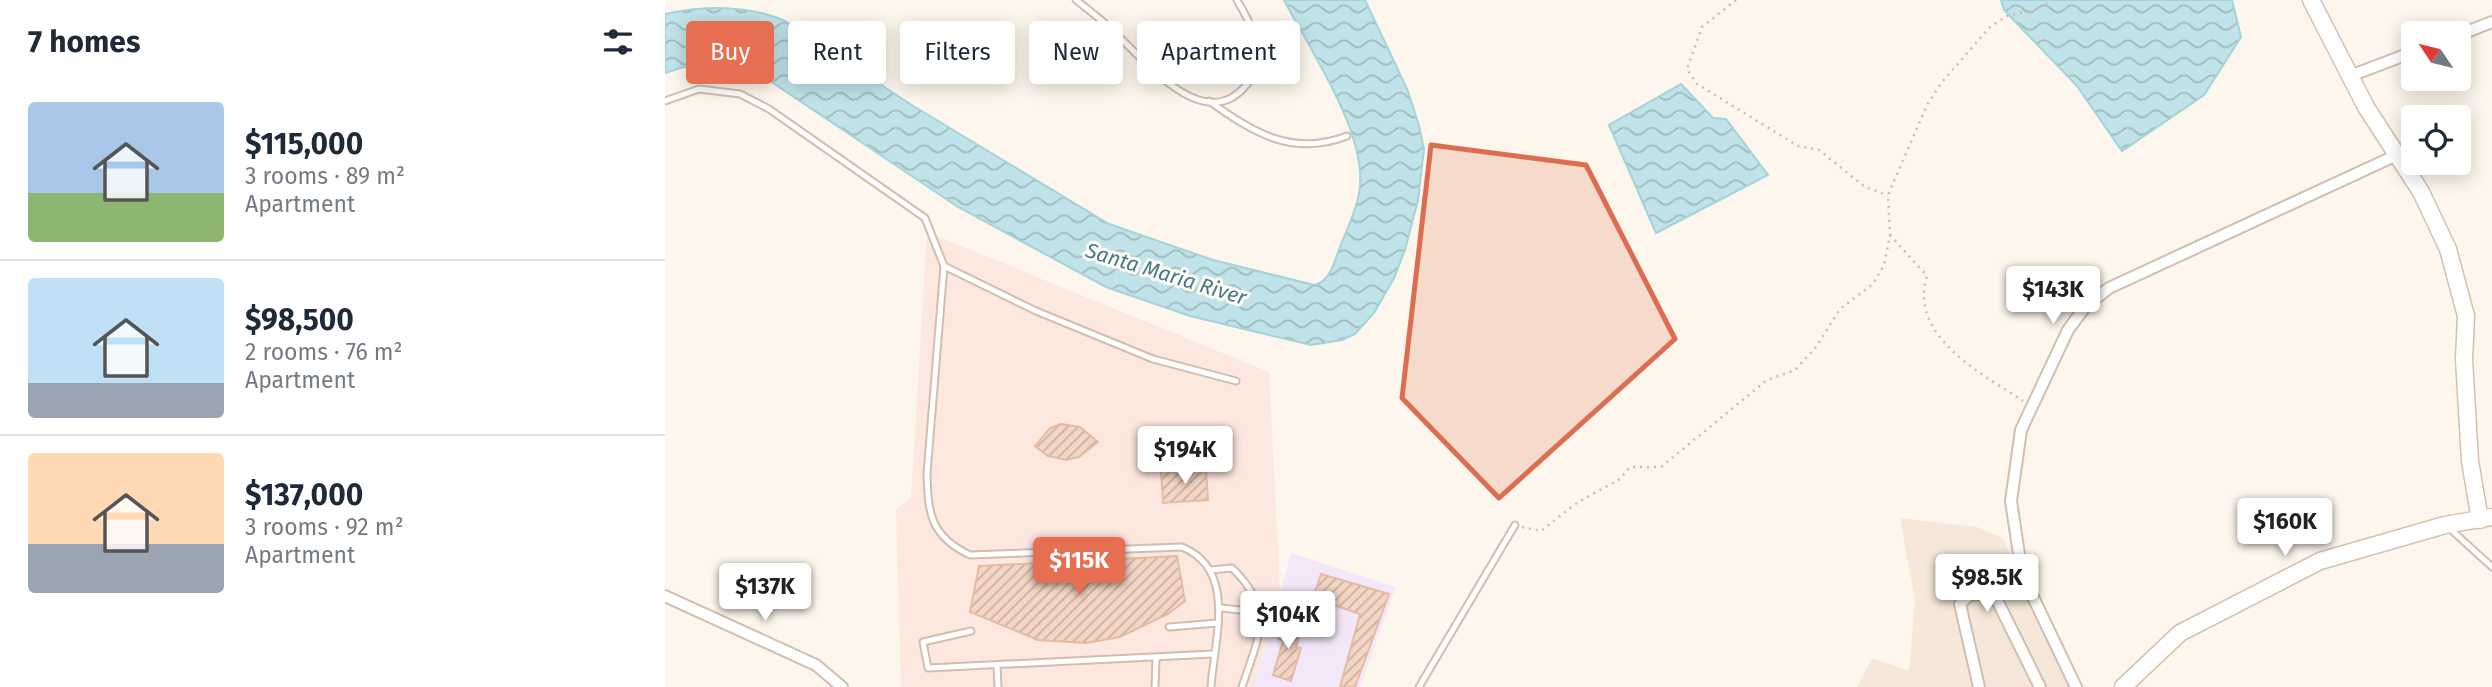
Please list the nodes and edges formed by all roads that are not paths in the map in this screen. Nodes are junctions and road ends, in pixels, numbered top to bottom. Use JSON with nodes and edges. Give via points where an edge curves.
{"nodes":[{"id":1,"x":1076,"y":0,"type":"edge"},
{"id":2,"x":1237,"y":0,"type":"edge"},
{"id":3,"x":2311,"y":0,"type":"edge"},
{"id":4,"x":2492,"y":22,"type":"edge"},
{"id":5,"x":2471,"y":30,"type":"edge"},
{"id":6,"x":2401,"y":57,"type":"edge"},
{"id":7,"x":2350,"y":76,"type":"junction"},
{"id":8,"x":665,"y":101,"type":"edge"},
{"id":9,"x":1209,"y":101,"type":"junction"},
{"id":10,"x":1347,"y":136,"type":"dead end"},
{"id":11,"x":2399,"y":154,"type":"junction"},
{"id":12,"x":944,"y":266,"type":"junction"},
{"id":13,"x":1236,"y":381,"type":"dead end"},
{"id":14,"x":2486,"y":518,"type":"edge"},
{"id":15,"x":1515,"y":525,"type":"road end"},
{"id":16,"x":2445,"y":525,"type":"junction"},
{"id":17,"x":2492,"y":566,"type":"edge"},
{"id":18,"x":1211,"y":570,"type":"junction"},
{"id":19,"x":665,"y":596,"type":"edge"},
{"id":20,"x":1221,"y":608,"type":"junction"},
{"id":21,"x":1259,"y":612,"type":"junction"},
{"id":22,"x":1218,"y":623,"type":"junction"},
{"id":23,"x":1169,"y":626,"type":"dead end"},
{"id":24,"x":971,"y":631,"type":"dead end"},
{"id":25,"x":1213,"y":654,"type":"junction"},
{"id":26,"x":1156,"y":659,"type":"junction"},
{"id":27,"x":997,"y":667,"type":"junction"},
{"id":28,"x":842,"y":687,"type":"edge"},
{"id":29,"x":998,"y":687,"type":"edge"},
{"id":30,"x":1155,"y":687,"type":"edge"},
{"id":31,"x":1212,"y":687,"type":"edge"},
{"id":32,"x":1242,"y":687,"type":"edge"},
{"id":33,"x":1419,"y":687,"type":"edge"},
{"id":34,"x":1979,"y":687,"type":"edge"},
{"id":35,"x":2040,"y":687,"type":"edge"},
{"id":36,"x":2076,"y":687,"type":"edge"},
{"id":37,"x":2123,"y":687,"type":"edge"}],
"edges":[{"from":1,"to":9,"type":"lane","via":[[1168,86]]},
{"from":2,"to":9,"type":"lane","via":[[1257,37],[1260,57],[1246,86],[1233,97]]},
{"from":3,"to":7,"type":"street"},
{"from":4,"to":5,"type":"street"},
{"from":6,"to":7,"type":"street"},
{"from":7,"to":11,"type":"street"},
{"from":8,"to":12,"type":"lane","via":[[699,89],[720,89],[769,110],[925,218]]},
{"from":9,"to":10,"type":"lane","via":[[1257,133],[1300,145],[1326,144]]},
{"from":11,"to":14,"type":"street","via":[[2448,249],[2466,316],[2470,461]]},
{"from":11,"to":36,"type":"street","via":[[2109,288],[2084,307],[2068,330],[2021,430],[2011,500],[2022,574]]},
{"from":12,"to":13,"type":"lane","via":[[1036,311],[1153,359]]},
{"from":12,"to":18,"type":"lane","via":[[927,473],[928,507],[945,540],[970,555],[1182,547],[1204,559]]},
{"from":14,"to":16,"type":"street"},
{"from":15,"to":33,"type":"lane"},
{"from":16,"to":17,"type":"lane"},
{"from":16,"to":37,"type":"street","via":[[2320,561],[2180,633]]},
{"from":18,"to":20,"type":"lane"},
{"from":18,"to":21,"type":"lane","via":[[1233,568],[1246,581]]},
{"from":19,"to":28,"type":"street","via":[[816,665]]},
{"from":20,"to":21,"type":"lane"},
{"from":20,"to":22,"type":"lane"},
{"from":21,"to":32,"type":"lane","via":[[1262,622]]},
{"from":22,"to":23,"type":"lane"},
{"from":22,"to":25,"type":"lane"},
{"from":24,"to":27,"type":"lane","via":[[923,642],[928,668]]},
{"from":25,"to":26,"type":"lane"},
{"from":25,"to":31,"type":"lane"},
{"from":26,"to":27,"type":"lane"},
{"from":26,"to":30,"type":"lane"},
{"from":27,"to":29,"type":"lane"},
{"from":34,"to":35,"type":"street","via":[[1960,604],[1969,595],[1993,592]]}]}
